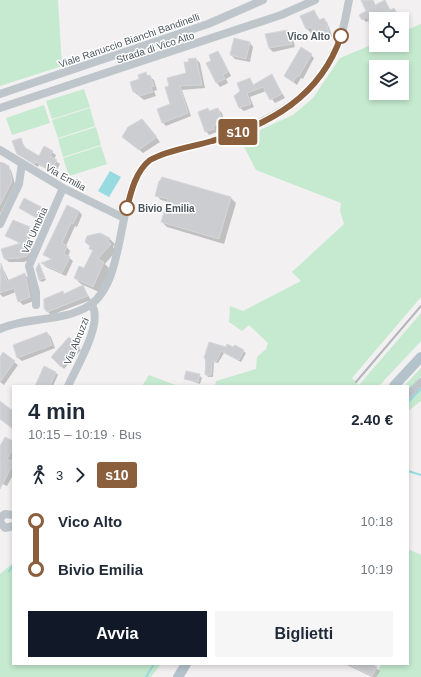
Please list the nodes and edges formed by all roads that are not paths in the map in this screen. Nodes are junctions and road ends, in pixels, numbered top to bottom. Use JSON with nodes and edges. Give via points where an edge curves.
{"nodes":[{"id":1,"x":263,"y":0,"type":"edge"},
{"id":2,"x":316,"y":0,"type":"edge"},
{"id":3,"x":349,"y":0,"type":"edge"},
{"id":4,"x":0,"y":94,"type":"edge"},
{"id":5,"x":0,"y":108,"type":"edge"},
{"id":6,"x":0,"y":150,"type":"edge"},
{"id":7,"x":22,"y":164,"type":"junction"},
{"id":8,"x":63,"y":188,"type":"junction"},
{"id":9,"x":124,"y":218,"type":"junction"},
{"id":10,"x":0,"y":224,"type":"edge"},
{"id":11,"x":92,"y":304,"type":"junction"},
{"id":12,"x":36,"y":305,"type":"dead end"},
{"id":13,"x":24,"y":323,"type":"junction"},
{"id":14,"x":0,"y":329,"type":"edge"},
{"id":15,"x":0,"y":335,"type":"edge"},
{"id":16,"x":421,"y":357,"type":"edge"},
{"id":17,"x":421,"y":382,"type":"edge"},
{"id":18,"x":68,"y":385,"type":"edge"},
{"id":19,"x":395,"y":385,"type":"edge"},
{"id":20,"x":409,"y":394,"type":"edge"},
{"id":21,"x":12,"y":512,"type":"edge"},
{"id":22,"x":12,"y":526,"type":"edge"},
{"id":23,"x":185,"y":665,"type":"edge"},
{"id":24,"x":178,"y":677,"type":"edge"}],
"edges":[{"from":1,"to":4,"type":"street","name":"Viale Ranuccio Bianchi Bandinelli","via":[[208,24]]},
{"from":2,"to":5,"type":"street","name":"Strada di Vico Alto","via":[[281,15]]},
{"from":3,"to":9,"type":"street","via":[[336,50],[321,76],[304,95],[286,109],[250,127],[218,140],[150,160],[135,181]]},
{"from":6,"to":7,"type":"street","name":"Via Emilia"},
{"from":7,"to":8,"type":"street","name":"Via Emilia"},
{"from":7,"to":10,"type":"street","via":[[19,184]]},
{"from":8,"to":9,"type":"street","name":"Via Emilia"},
{"from":8,"to":12,"type":"street","name":"Via Umbria","via":[[29,266],[36,292]]},
{"from":9,"to":11,"type":"street","via":[[107,280]]},
{"from":11,"to":13,"type":"street","via":[[61,316]]},
{"from":11,"to":18,"type":"street","name":"Via Abruzzi","via":[[96,311],[95,323]]},
{"from":13,"to":14,"type":"street","via":[[11,324]]},
{"from":13,"to":15,"type":"street"},
{"from":16,"to":19,"type":"main road"},
{"from":17,"to":20,"type":"street"},
{"from":21,"to":22,"type":"street","via":[[3,515],[0,522],[5,528]]},
{"from":23,"to":24,"type":"main road"}]}
